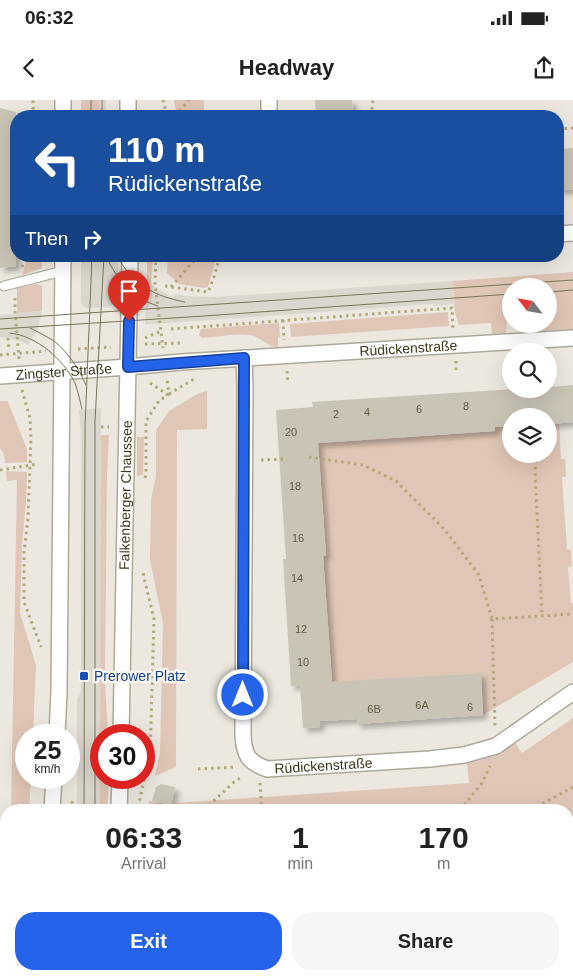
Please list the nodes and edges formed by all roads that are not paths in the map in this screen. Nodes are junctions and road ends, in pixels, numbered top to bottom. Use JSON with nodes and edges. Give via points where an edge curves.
{"nodes":[{"id":1,"x":130,"y":262,"type":"edge"},
{"id":2,"x":63,"y":264,"type":"edge"},
{"id":3,"x":4,"y":286,"type":"dead end"},
{"id":4,"x":573,"y":338,"type":"edge"},
{"id":5,"x":244,"y":358,"type":"junction"},
{"id":6,"x":128,"y":367,"type":"junction"},
{"id":7,"x":62,"y":372,"type":"junction"},
{"id":8,"x":0,"y":376,"type":"edge"},
{"id":9,"x":573,"y":692,"type":"edge"},
{"id":10,"x":58,"y":724,"type":"edge"},
{"id":11,"x":121,"y":724,"type":"edge"},
{"id":12,"x":53,"y":789,"type":"edge"},
{"id":13,"x":120,"y":789,"type":"edge"},
{"id":14,"x":52,"y":804,"type":"edge"},
{"id":15,"x":119,"y":804,"type":"edge"}],
"edges":[{"from":1,"to":6,"type":"street","name":"Falkenberger Chaussee"},
{"from":2,"to":3,"type":"lane"},
{"from":2,"to":7,"type":"street"},
{"from":4,"to":5,"type":"street","name":"Rüdickenstraße"},
{"from":5,"to":6,"type":"street","name":"Rüdickenstraße"},
{"from":5,"to":9,"type":"street","name":"Rüdickenstraße","via":[[242,734],[246,754],[259,771],[464,755],[496,746]]},
{"from":6,"to":7,"type":"street","name":"Zingster Straße"},
{"from":6,"to":11,"type":"street","name":"Falkenberger Chaussee"},
{"from":7,"to":8,"type":"street","name":"Zingster Straße"},
{"from":7,"to":10,"type":"street"},
{"from":12,"to":14,"type":"street"},
{"from":13,"to":15,"type":"street"}]}
